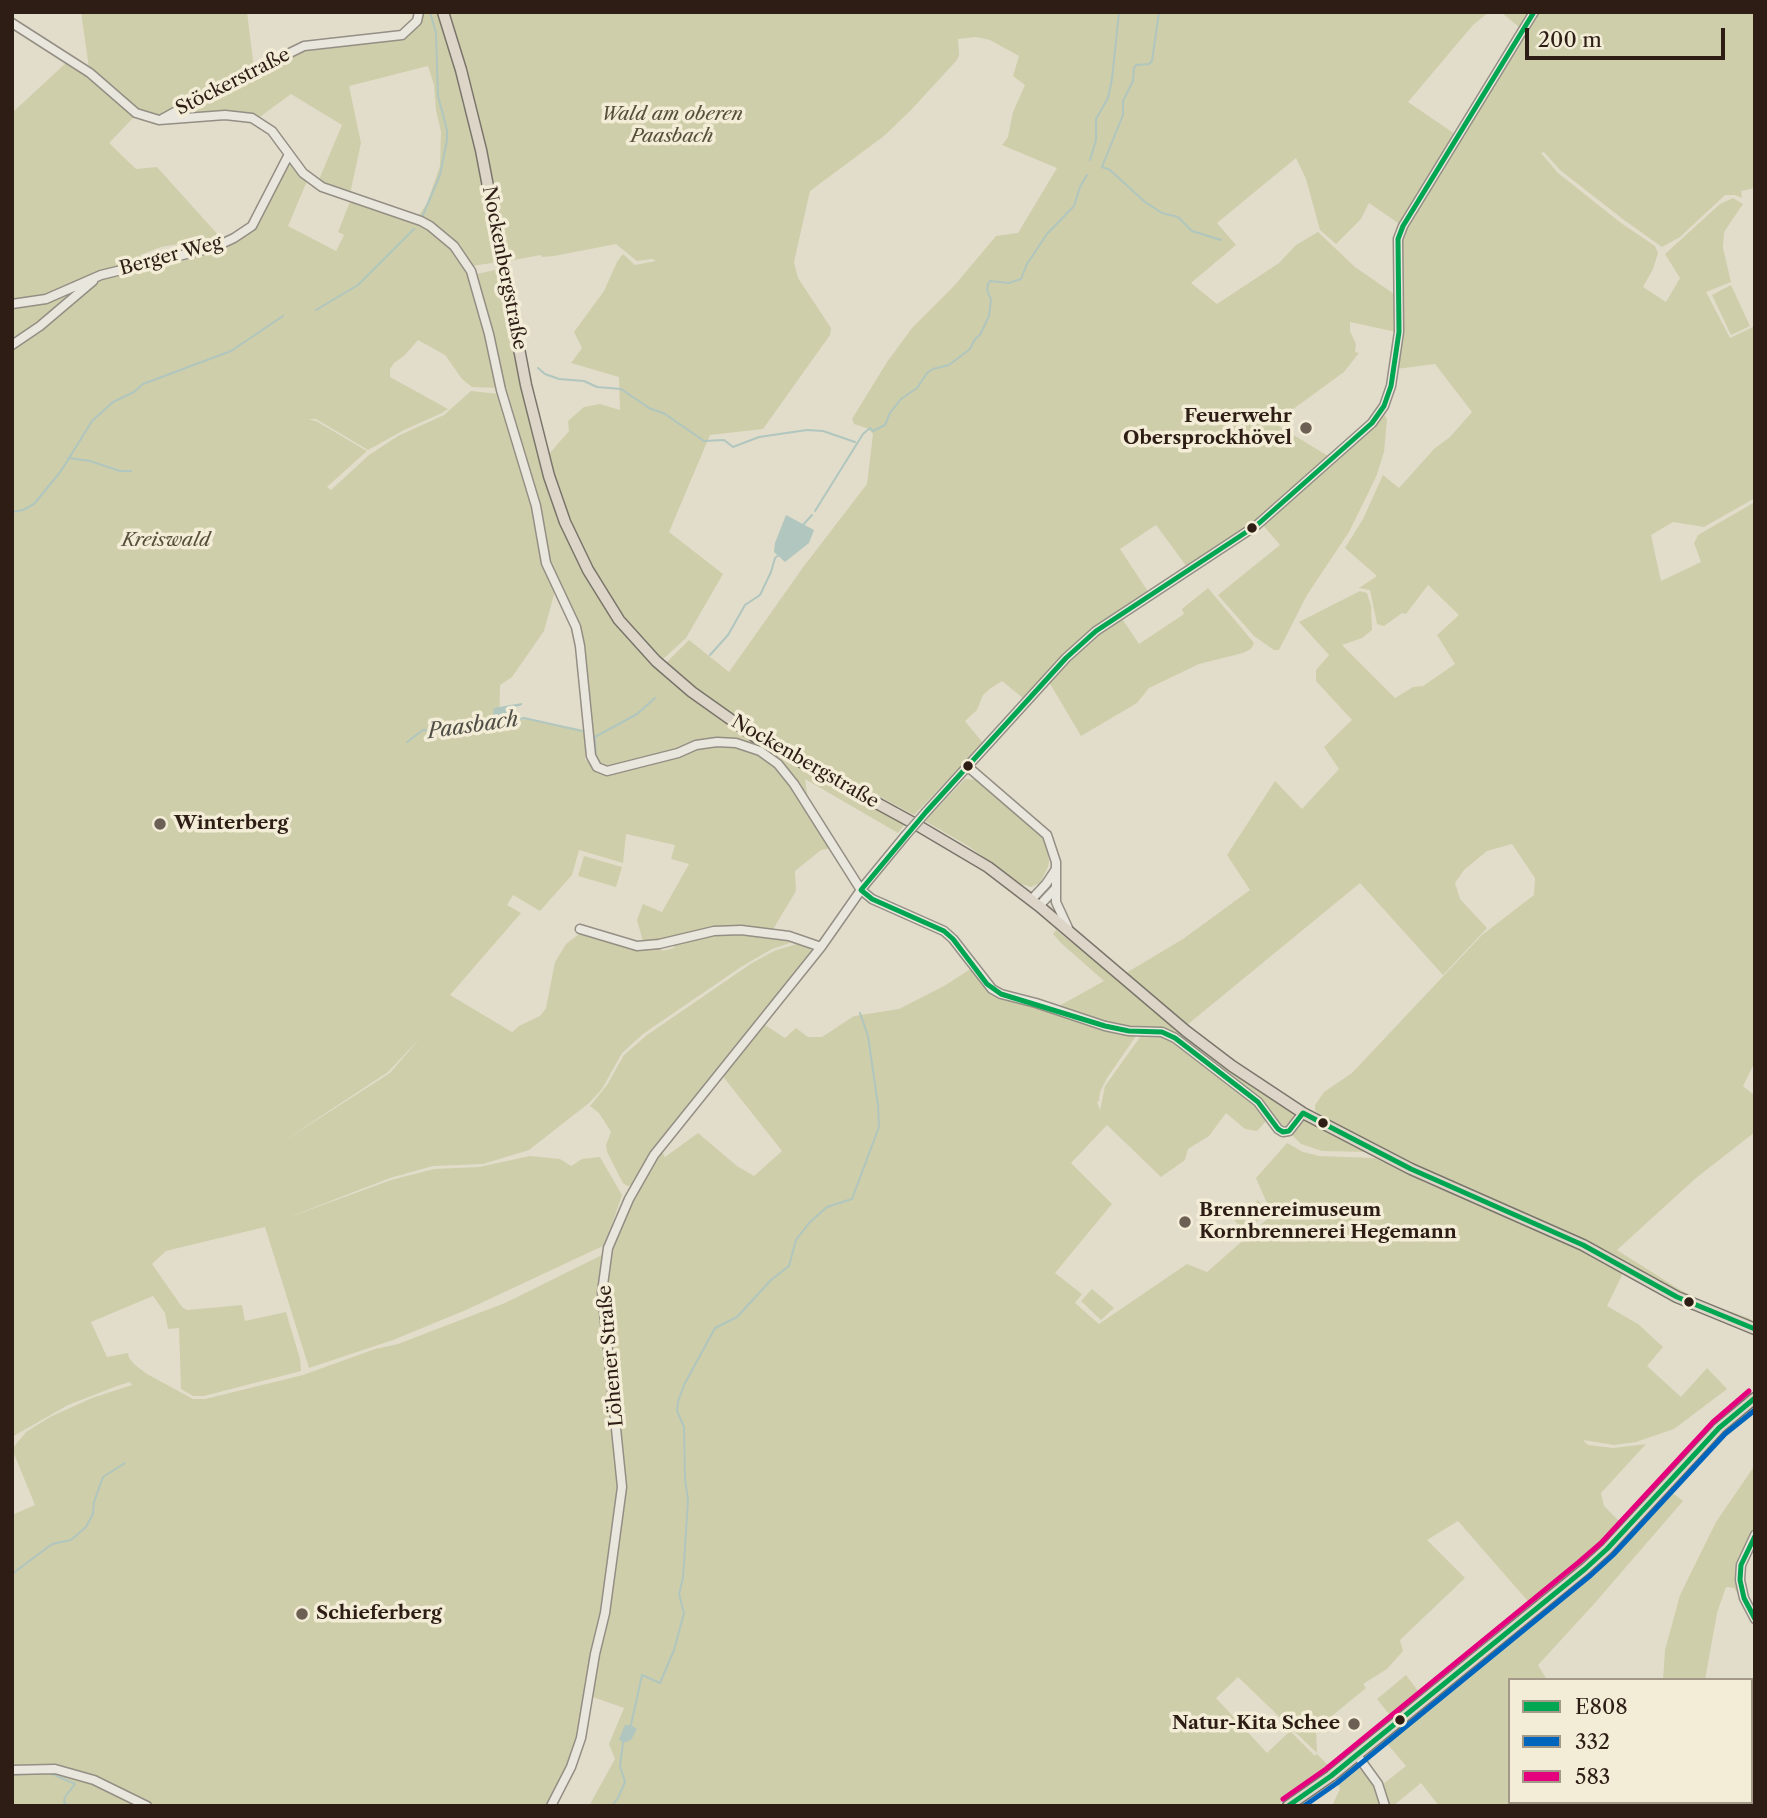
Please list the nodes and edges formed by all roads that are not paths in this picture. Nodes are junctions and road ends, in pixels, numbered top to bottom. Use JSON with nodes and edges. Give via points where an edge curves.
{"nodes":[{"id":1,"x":419,"y":12,"type":"edge"},
{"id":2,"x":1534,"y":12,"type":"edge"},
{"id":3,"x":444,"y":16,"type":"edge"},
{"id":4,"x":12,"y":23,"type":"edge"},
{"id":5,"x":159,"y":120,"type":"junction"},
{"id":6,"x":288,"y":156,"type":"junction"},
{"id":7,"x":100,"y":275,"type":"junction"},
{"id":8,"x":12,"y":304,"type":"edge"},
{"id":9,"x":12,"y":345,"type":"edge"},
{"id":10,"x":967,"y":766,"type":"junction"},
{"id":11,"x":1056,"y":869,"type":"junction"},
{"id":12,"x":1055,"y":889,"type":"junction"},
{"id":13,"x":861,"y":890,"type":"junction"},
{"id":14,"x":1035,"y":903,"type":"junction"},
{"id":15,"x":580,"y":929,"type":"dead end"},
{"id":16,"x":1070,"y":933,"type":"junction"},
{"id":17,"x":821,"y":947,"type":"junction"},
{"id":18,"x":1303,"y":1113,"type":"junction"},
{"id":19,"x":1755,"y":1329,"type":"edge"},
{"id":20,"x":1755,"y":1398,"type":"edge"},
{"id":21,"x":1755,"y":1535,"type":"edge"},
{"id":22,"x":1755,"y":1619,"type":"edge"},
{"id":23,"x":1357,"y":1755,"type":"junction"},
{"id":24,"x":12,"y":1770,"type":"edge"},
{"id":25,"x":147,"y":1806,"type":"edge"},
{"id":26,"x":551,"y":1806,"type":"edge"},
{"id":27,"x":1288,"y":1806,"type":"edge"},
{"id":28,"x":1385,"y":1806,"type":"edge"}],
"edges":[{"from":1,"to":5,"type":"street","name":"Stöckerstraße","via":[[417,21],[402,35],[304,46]]},
{"from":2,"to":10,"type":"street","name":"Löhener Straße","via":[[1403,226],[1398,239],[1399,332],[1391,386],[1372,423],[1257,525],[1096,631]]},
{"from":3,"to":14,"type":"main road","name":"Nockenbergstraße","via":[[481,149],[526,385],[549,476],[571,534],[619,620],[692,692],[743,729],[965,852]]},
{"from":4,"to":5,"type":"street","via":[[90,73],[136,113]]},
{"from":5,"to":6,"type":"street","via":[[252,118],[272,131]]},
{"from":6,"to":7,"type":"street","name":"Berger Weg","via":[[252,226],[234,238],[215,247]]},
{"from":6,"to":13,"type":"street","name":"Nockenbergstraße","via":[[322,187],[430,226],[454,246],[471,271],[536,506],[546,563],[576,627],[594,764],[607,771],[717,741],[760,751],[778,764],[794,785]]},
{"from":7,"to":8,"type":"street","name":"Berger Weg","via":[[46,299]]},
{"from":7,"to":9,"type":"street"},
{"from":10,"to":11,"type":"street","via":[[1047,835]]},
{"from":10,"to":13,"type":"street","name":"Löhener Straße","bridge":true},
{"from":11,"to":12,"type":"street"},
{"from":11,"to":14,"type":"street"},
{"from":12,"to":14,"type":"street"},
{"from":12,"to":16,"type":"street","via":[[1058,909]]},
{"from":13,"to":17,"type":"street","name":"Löhener Straße"},
{"from":13,"to":18,"type":"street","name":"Nockenbergstraße","via":[[944,931],[1000,994],[1105,1027],[1162,1032],[1175,1038],[1258,1102],[1283,1132]]},
{"from":14,"to":16,"type":"main road","name":"Nockenbergstraße"},
{"from":15,"to":17,"type":"street","via":[[637,946],[741,930],[789,936]]},
{"from":16,"to":18,"type":"main road","name":"Nockenbergstraße","via":[[1186,1031]]},
{"from":17,"to":26,"type":"street","name":"Löhener Straße","via":[[654,1155],[608,1248],[602,1292],[622,1487],[605,1613],[581,1738]]},
{"from":18,"to":19,"type":"main road","name":"Nockenbergstraße","via":[[1410,1169],[1583,1245],[1677,1297]]},
{"from":20,"to":23,"type":"main road","via":[[1719,1428],[1586,1569]]},
{"from":21,"to":22,"type":"street","via":[[1741,1565],[1740,1580]]},
{"from":23,"to":27,"type":"main road"},
{"from":23,"to":28,"type":"street","via":[[1378,1784]]},
{"from":24,"to":25,"type":"street","via":[[55,1769],[94,1780]]}]}
